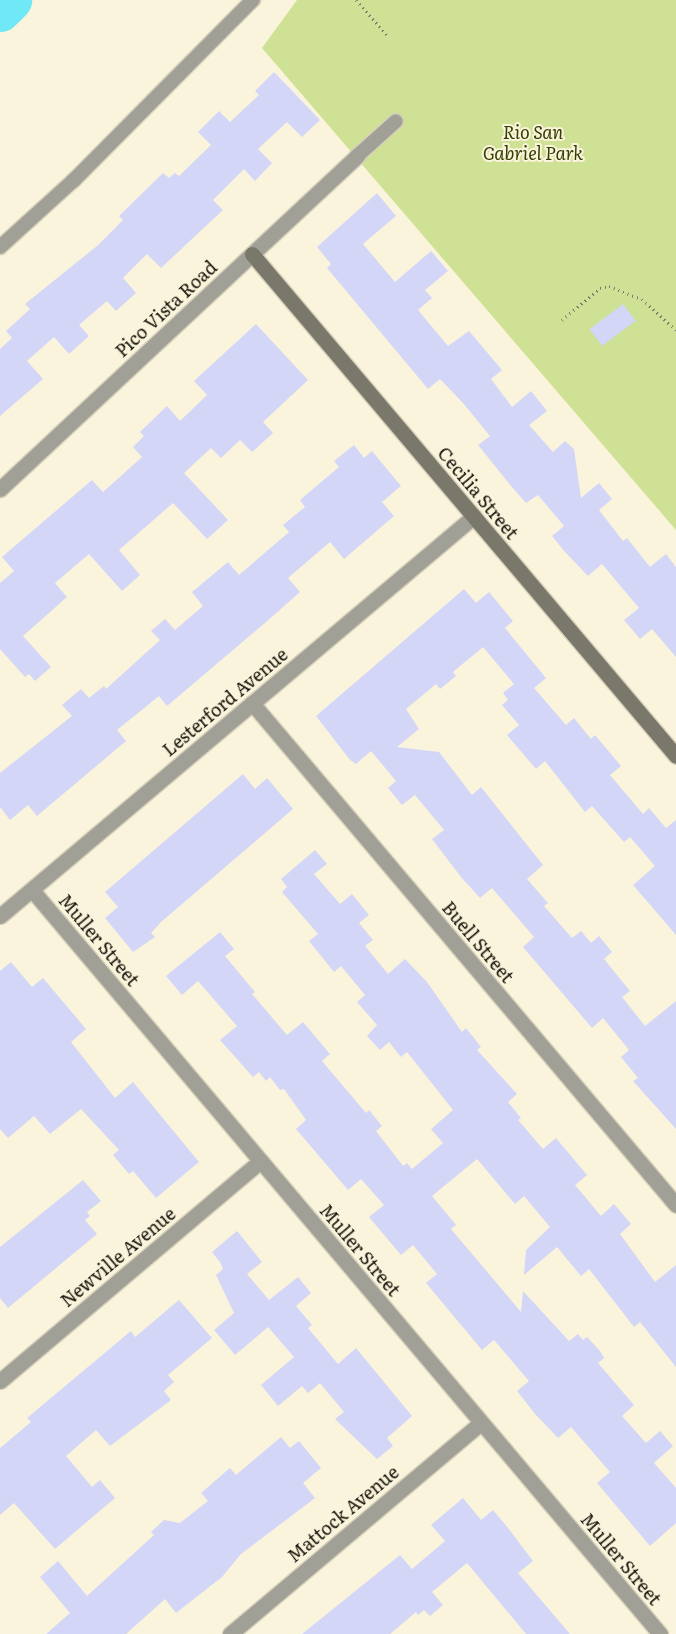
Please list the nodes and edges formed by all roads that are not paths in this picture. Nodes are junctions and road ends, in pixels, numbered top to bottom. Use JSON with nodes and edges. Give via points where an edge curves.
{"nodes":[{"id":1,"x":253,"y":0,"type":"edge"},
{"id":2,"x":396,"y":121,"type":"dead end"},
{"id":3,"x":357,"y":156,"type":"joint"},
{"id":4,"x":0,"y":247,"type":"edge"},
{"id":5,"x":252,"y":254,"type":"junction"},
{"id":6,"x":0,"y":489,"type":"edge"},
{"id":7,"x":474,"y":516,"type":"junction"},
{"id":8,"x":252,"y":703,"type":"junction"},
{"id":9,"x":676,"y":756,"type":"edge"},
{"id":10,"x":32,"y":890,"type":"junction"},
{"id":11,"x":0,"y":916,"type":"edge"},
{"id":12,"x":260,"y":1161,"type":"junction"},
{"id":13,"x":676,"y":1206,"type":"edge"},
{"id":14,"x":0,"y":1381,"type":"edge"},
{"id":15,"x":481,"y":1423,"type":"junction"},
{"id":16,"x":230,"y":1634,"type":"edge"},
{"id":17,"x":660,"y":1634,"type":"edge"}],
"edges":[{"from":1,"to":4,"type":"lane","via":[[74,180]]},
{"from":2,"to":3,"type":"lane"},
{"from":3,"to":5,"type":"street","name":"Pico Vista Road"},
{"from":5,"to":6,"type":"street","name":"Pico Vista Road"},
{"from":5,"to":7,"type":"street","name":"Cecilia Street"},
{"from":7,"to":8,"type":"street","name":"Lesterford Avenue"},
{"from":7,"to":9,"type":"street","name":"Cecilia Street"},
{"from":8,"to":10,"type":"street","name":"Lesterford Avenue"},
{"from":8,"to":13,"type":"street","name":"Buell Street"},
{"from":10,"to":11,"type":"street","name":"Lesterford Avenue"},
{"from":10,"to":12,"type":"street","name":"Muller Street"},
{"from":12,"to":14,"type":"street","name":"Newville Avenue"},
{"from":12,"to":15,"type":"street","name":"Muller Street"},
{"from":15,"to":16,"type":"street","name":"Mattock Avenue"},
{"from":15,"to":17,"type":"street","name":"Muller Street"}]}
